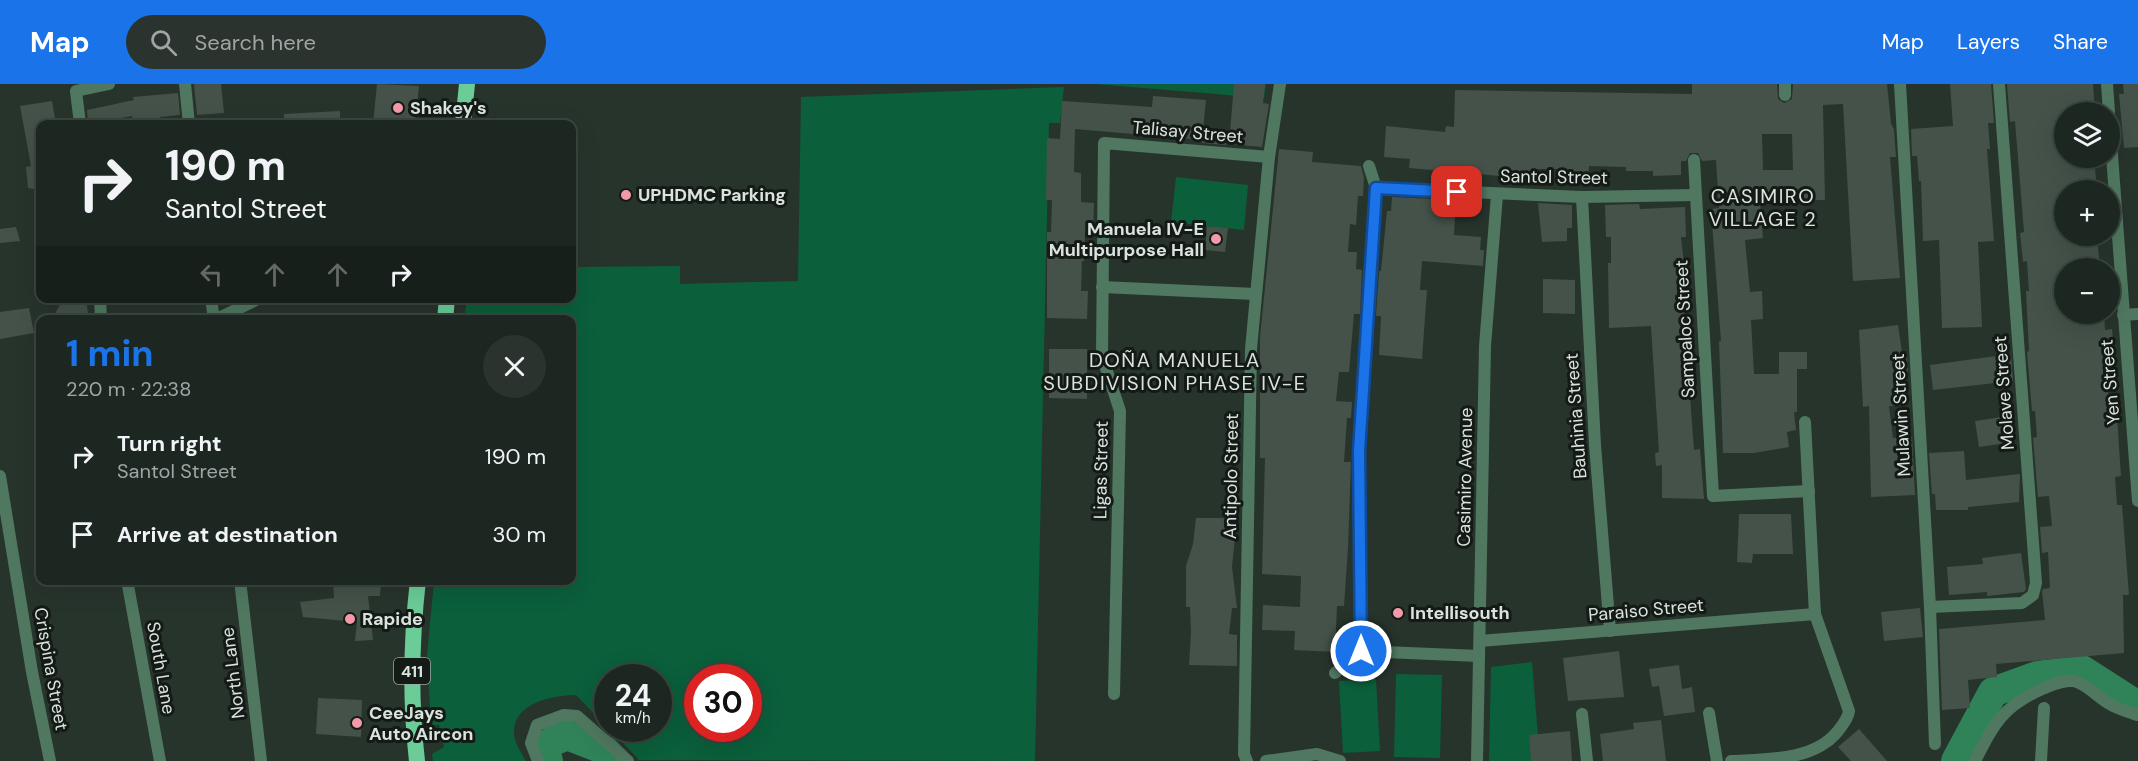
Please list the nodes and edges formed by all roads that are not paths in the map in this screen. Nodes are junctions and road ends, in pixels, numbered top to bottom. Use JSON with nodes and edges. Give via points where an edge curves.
{"nodes":[{"id":1,"x":109,"y":84,"type":"edge"},
{"id":2,"x":186,"y":84,"type":"edge"},
{"id":3,"x":467,"y":84,"type":"edge"},
{"id":4,"x":1280,"y":84,"type":"edge"},
{"id":5,"x":1900,"y":84,"type":"edge"},
{"id":6,"x":1999,"y":84,"type":"edge"},
{"id":7,"x":2107,"y":84,"type":"edge"},
{"id":8,"x":2108,"y":102,"type":"edge"},
{"id":9,"x":80,"y":120,"type":"edge"},
{"id":10,"x":189,"y":120,"type":"edge"},
{"id":11,"x":463,"y":120,"type":"edge"},
{"id":12,"x":1104,"y":143,"type":"joint"},
{"id":13,"x":1269,"y":157,"type":"junction"},
{"id":14,"x":1694,"y":160,"type":"dead end"},
{"id":15,"x":1369,"y":166,"type":"dead end"},
{"id":16,"x":2113,"y":168,"type":"edge"},
{"id":17,"x":1376,"y":188,"type":"junction"},
{"id":18,"x":1497,"y":195,"type":"junction"},
{"id":19,"x":1695,"y":195,"type":"junction"},
{"id":20,"x":1582,"y":197,"type":"junction"},
{"id":21,"x":1102,"y":287,"type":"junction"},
{"id":22,"x":1255,"y":294,"type":"junction"},
{"id":23,"x":250,"y":303,"type":"edge"},
{"id":24,"x":2138,"y":314,"type":"edge"},
{"id":25,"x":224,"y":315,"type":"edge"},
{"id":26,"x":2123,"y":315,"type":"junction"},
{"id":27,"x":1805,"y":422,"type":"dead end"},
{"id":28,"x":0,"y":482,"type":"edge"},
{"id":29,"x":1809,"y":491,"type":"junction"},
{"id":30,"x":2138,"y":501,"type":"edge"},
{"id":31,"x":128,"y":585,"type":"edge"},
{"id":32,"x":241,"y":585,"type":"edge"},
{"id":33,"x":418,"y":585,"type":"edge"},
{"id":34,"x":1930,"y":606,"type":"junction"},
{"id":35,"x":1815,"y":614,"type":"junction"},
{"id":36,"x":1610,"y":632,"type":"junction"},
{"id":37,"x":1480,"y":641,"type":"junction"},
{"id":38,"x":1361,"y":651,"type":"junction"},
{"id":39,"x":1479,"y":656,"type":"junction"},
{"id":40,"x":1335,"y":673,"type":"dead end"},
{"id":41,"x":1114,"y":694,"type":"dead end"},
{"id":42,"x":2044,"y":708,"type":"dead end"},
{"id":43,"x":1709,"y":713,"type":"dead end"},
{"id":44,"x":1582,"y":714,"type":"dead end"},
{"id":45,"x":2138,"y":715,"type":"edge"},
{"id":46,"x":1935,"y":744,"type":"dead end"},
{"id":47,"x":50,"y":761,"type":"edge"},
{"id":48,"x":160,"y":761,"type":"edge"},
{"id":49,"x":261,"y":761,"type":"edge"},
{"id":50,"x":417,"y":761,"type":"edge"},
{"id":51,"x":538,"y":761,"type":"edge"},
{"id":52,"x":628,"y":761,"type":"edge"},
{"id":53,"x":1247,"y":761,"type":"edge"},
{"id":54,"x":1266,"y":761,"type":"edge"},
{"id":55,"x":1340,"y":761,"type":"edge"},
{"id":56,"x":1477,"y":761,"type":"edge"},
{"id":57,"x":1587,"y":761,"type":"edge"},
{"id":58,"x":1717,"y":761,"type":"edge"},
{"id":59,"x":1731,"y":761,"type":"edge"},
{"id":60,"x":1975,"y":761,"type":"edge"},
{"id":61,"x":2041,"y":761,"type":"edge"}],
"edges":[{"from":1,"to":9,"type":"street","via":[[76,91]]},
{"from":2,"to":10,"type":"street"},
{"from":3,"to":11,"type":"highway"},
{"from":4,"to":13,"type":"street","name":"Antipolo Street"},
{"from":5,"to":34,"type":"street","name":"Mulawin Street"},
{"from":6,"to":34,"type":"street","name":"Molave Street","via":[[2036,583],[2032,595],[2022,603]]},
{"from":7,"to":8,"type":"street","name":"Yen Street"},
{"from":12,"to":13,"type":"street","name":"Talisay Street"},
{"from":12,"to":21,"type":"street","name":"Ligas Street"},
{"from":13,"to":22,"type":"street","name":"Antipolo Street"},
{"from":14,"to":19,"type":"street","name":"Sampaloc Street"},
{"from":15,"to":17,"type":"street"},
{"from":16,"to":26,"type":"street","name":"Yen Street"},
{"from":17,"to":18,"type":"street","name":"Santol Street"},
{"from":17,"to":38,"type":"street","via":[[1359,451]]},
{"from":18,"to":20,"type":"street","name":"Santol Street"},
{"from":18,"to":37,"type":"street","name":"Casimiro Avenue","via":[[1485,346]]},
{"from":19,"to":20,"type":"street","name":"Santol Street"},
{"from":19,"to":29,"type":"street","name":"Sampaloc Street","via":[[1713,496]]},
{"from":20,"to":36,"type":"street","name":"Bauhinia Street"},
{"from":21,"to":22,"type":"street"},
{"from":21,"to":41,"type":"street","name":"Ligas Street","via":[[1102,356],[1120,411]]},
{"from":22,"to":53,"type":"street","name":"Antipolo Street","via":[[1247,572]]},
{"from":23,"to":25,"type":"street"},
{"from":24,"to":26,"type":"street"},
{"from":26,"to":30,"type":"street","name":"Yen Street"},
{"from":27,"to":29,"type":"street"},
{"from":28,"to":47,"type":"street","name":"Crispina Street"},
{"from":29,"to":35,"type":"street"},
{"from":31,"to":48,"type":"street","name":"South Lane"},
{"from":32,"to":49,"type":"street","name":"North Lane"},
{"from":33,"to":50,"type":"highway","number":"411","via":[[411,684]]},
{"from":34,"to":46,"type":"street","name":"Mulawin Street"},
{"from":35,"to":36,"type":"street","name":"Paraiso Street"},
{"from":35,"to":59,"type":"street","via":[[1849,717],[1830,743],[1810,754],[1788,759]]},
{"from":36,"to":37,"type":"street","name":"Paraiso Street"},
{"from":37,"to":39,"type":"street","name":"Casimiro Avenue"},
{"from":38,"to":39,"type":"street"},
{"from":38,"to":40,"type":"street"},
{"from":39,"to":56,"type":"street","name":"Casimiro Avenue"},
{"from":42,"to":61,"type":"street"},
{"from":43,"to":58,"type":"street"},
{"from":44,"to":57,"type":"street"},
{"from":45,"to":60,"type":"street","via":[[2109,704],[2074,681],[2057,682],[2001,714]]},
{"from":51,"to":52,"type":"street","via":[[531,743],[537,725],[564,715],[577,716]]},
{"from":54,"to":55,"type":"street","via":[[1317,754]]}]}
